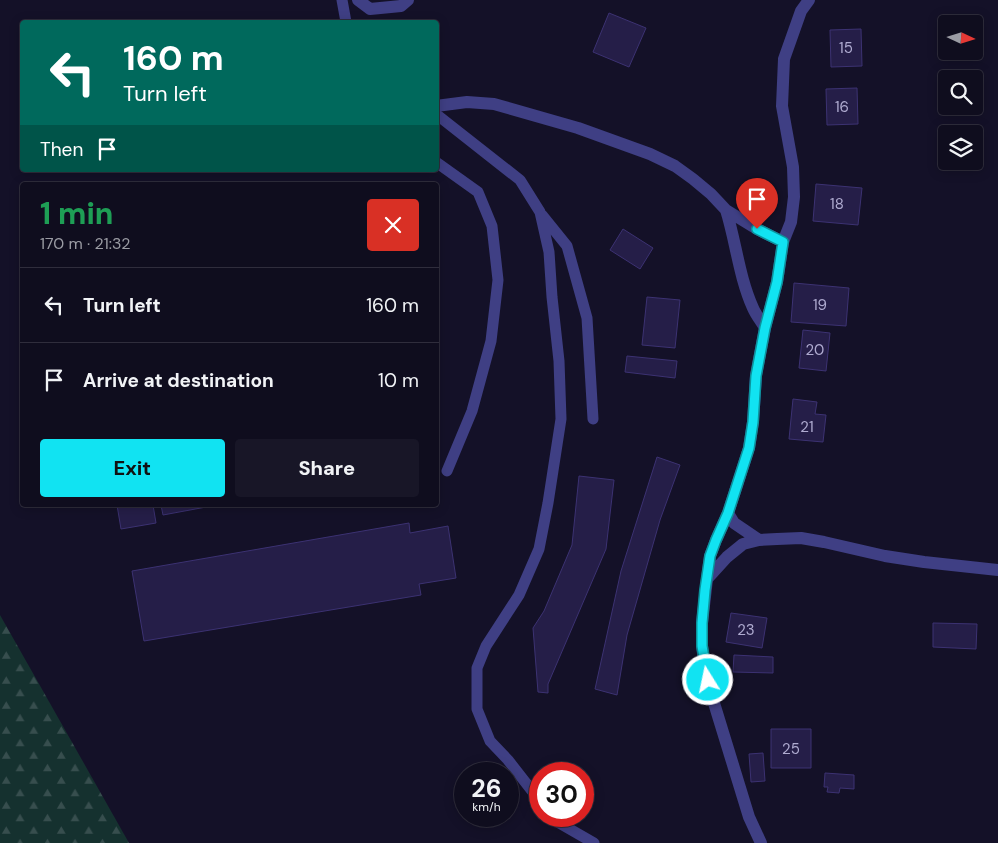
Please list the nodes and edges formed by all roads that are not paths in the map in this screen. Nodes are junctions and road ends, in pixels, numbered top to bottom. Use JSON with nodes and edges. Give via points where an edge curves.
{"nodes":[{"id":1,"x":342,"y":0,"type":"edge"},
{"id":2,"x":358,"y":0,"type":"edge"},
{"id":3,"x":408,"y":0,"type":"edge"},
{"id":4,"x":809,"y":0,"type":"edge"},
{"id":5,"x":346,"y":20,"type":"edge"},
{"id":6,"x":439,"y":106,"type":"edge"},
{"id":7,"x":439,"y":116,"type":"edge"},
{"id":8,"x":439,"y":164,"type":"edge"},
{"id":9,"x":726,"y":210,"type":"junction"},
{"id":10,"x":540,"y":212,"type":"junction"},
{"id":11,"x":783,"y":242,"type":"junction"},
{"id":12,"x":765,"y":328,"type":"junction"},
{"id":13,"x":593,"y":419,"type":"dead end"},
{"id":14,"x":447,"y":471,"type":"dead end"},
{"id":15,"x":728,"y":513,"type":"junction"},
{"id":16,"x":759,"y":540,"type":"junction"},
{"id":17,"x":998,"y":570,"type":"edge"},
{"id":18,"x":707,"y":579,"type":"junction"},
{"id":19,"x":529,"y":788,"type":"edge"},
{"id":20,"x":566,"y":827,"type":"edge"},
{"id":21,"x":594,"y":843,"type":"edge"},
{"id":22,"x":760,"y":843,"type":"edge"}],
"edges":[{"from":1,"to":5,"type":"lane"},
{"from":2,"to":3,"type":"street","via":[[370,9],[401,6]]},
{"from":4,"to":11,"type":"street","via":[[801,11],[784,59],[782,106],[793,167],[794,197],[791,222]]},
{"from":6,"to":9,"type":"street","via":[[467,102],[494,104],[578,128],[650,154],[693,179]]},
{"from":7,"to":10,"type":"lane","via":[[520,180]]},
{"from":8,"to":14,"type":"lane","via":[[478,192],[492,226],[498,280],[491,341],[472,411]]},
{"from":9,"to":11,"type":"street"},
{"from":9,"to":12,"type":"street","via":[[749,299]]},
{"from":10,"to":13,"type":"lane","via":[[567,246],[588,318]]},
{"from":10,"to":19,"type":"lane","via":[[549,252],[561,419],[539,549],[519,595],[486,646],[477,668],[476,709],[490,742]]},
{"from":11,"to":12,"type":"street"},
{"from":12,"to":15,"type":"street","via":[[756,376],[749,448]]},
{"from":15,"to":16,"type":"street","via":[[734,523]]},
{"from":15,"to":18,"type":"street","via":[[710,556]]},
{"from":16,"to":17,"type":"street","via":[[801,538],[895,557]]},
{"from":16,"to":18,"type":"street","via":[[743,544]]},
{"from":18,"to":22,"type":"street","via":[[702,623],[705,669],[749,817]]},
{"from":20,"to":21,"type":"lane"}]}
